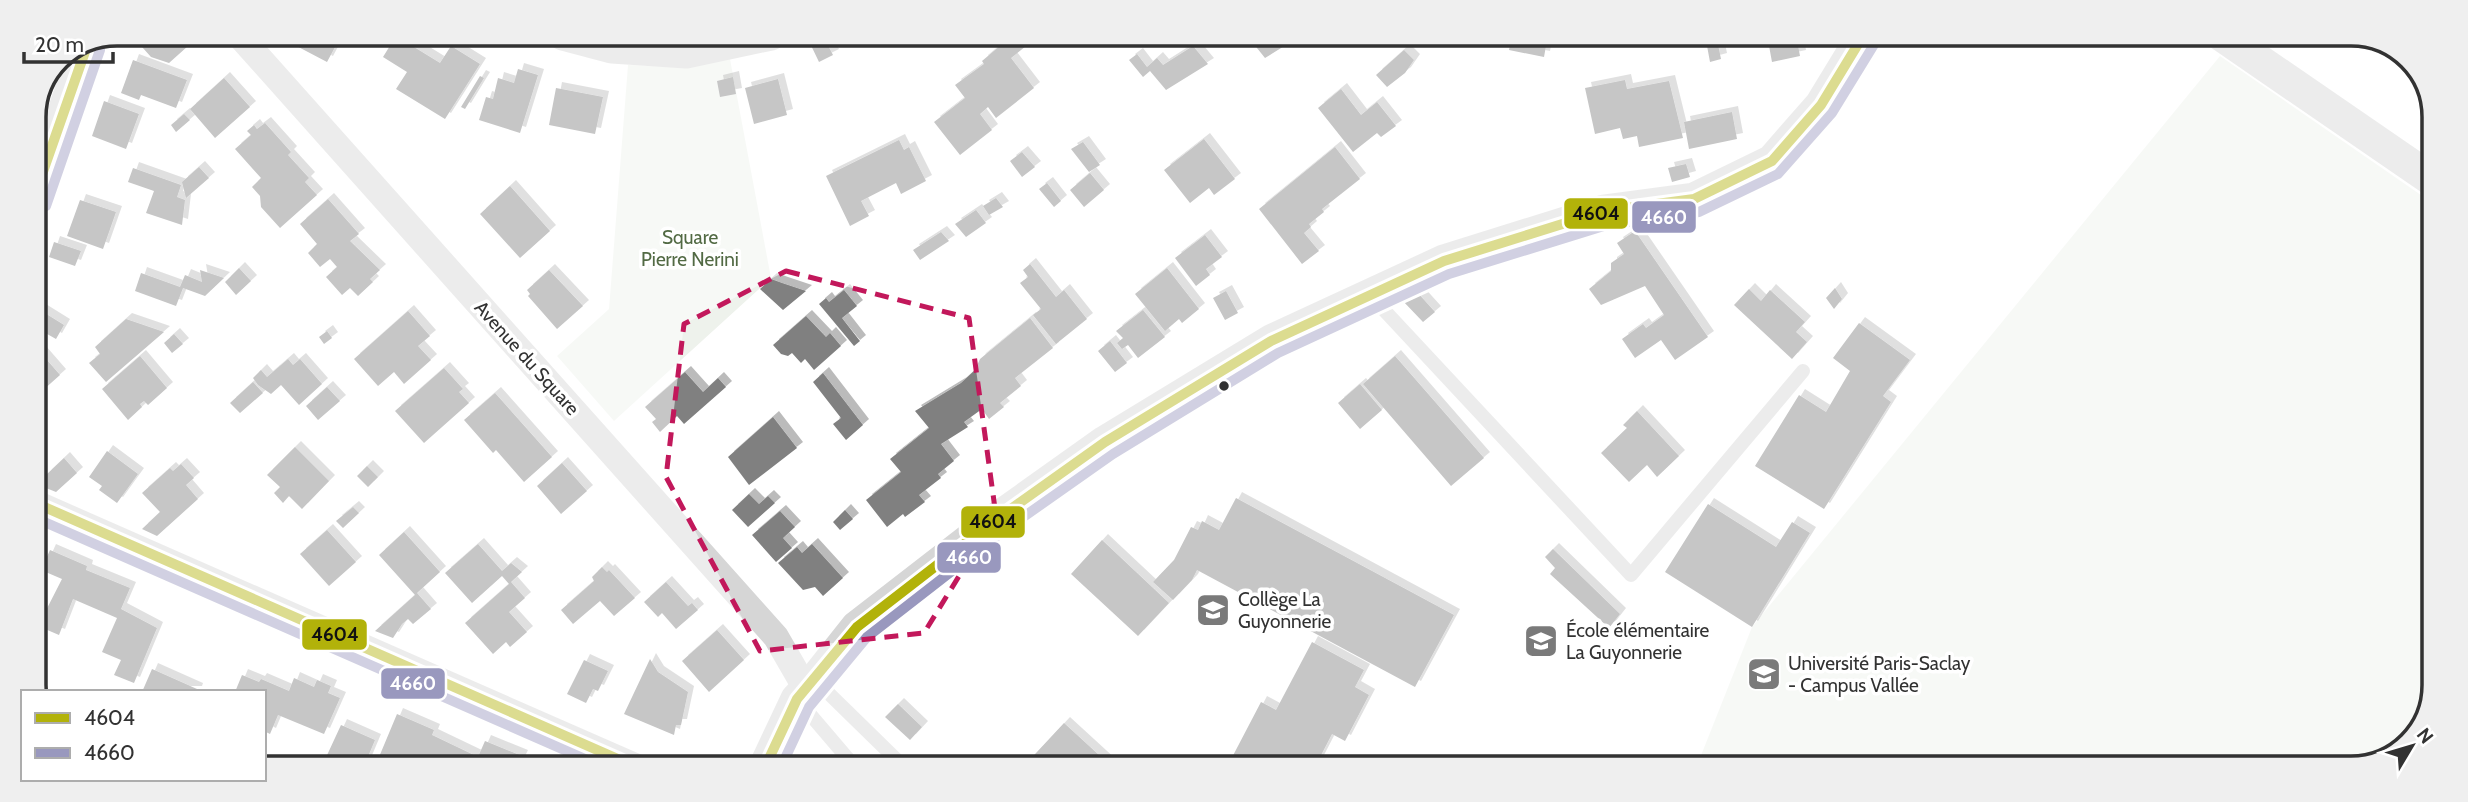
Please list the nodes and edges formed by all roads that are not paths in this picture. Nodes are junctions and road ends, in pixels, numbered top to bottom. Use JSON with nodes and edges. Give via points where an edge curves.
{"nodes":[{"id":1,"x":249,"y":46,"type":"edge"},
{"id":2,"x":608,"y":46,"type":"edge"},
{"id":3,"x":714,"y":46,"type":"edge"},
{"id":4,"x":1857,"y":46,"type":"edge"},
{"id":5,"x":2238,"y":46,"type":"edge"},
{"id":6,"x":85,"y":53,"type":"edge"},
{"id":7,"x":46,"y":164,"type":"edge"},
{"id":8,"x":2422,"y":173,"type":"edge"},
{"id":9,"x":1370,"y":295,"type":"junction"},
{"id":10,"x":1803,"y":371,"type":"dead end"},
{"id":11,"x":46,"y":508,"type":"edge"},
{"id":12,"x":806,"y":689,"type":"junction"},
{"id":13,"x":614,"y":756,"type":"edge"},
{"id":14,"x":771,"y":756,"type":"edge"},
{"id":15,"x":848,"y":756,"type":"edge"},
{"id":16,"x":890,"y":756,"type":"edge"}],
"edges":[{"from":1,"to":12,"type":"street","name":"Avenue du Square","via":[[776,637]]},
{"from":2,"to":3,"type":"street","via":[[686,52]]},
{"from":4,"to":9,"type":"street","via":[[1821,105],[1772,161],[1694,199],[1604,211],[1444,261]]},
{"from":5,"to":8,"type":"street"},
{"from":6,"to":7,"type":"street"},
{"from":9,"to":10,"type":"lane","via":[[1631,575]]},
{"from":9,"to":12,"type":"street","via":[[1271,341],[1069,466],[857,627]]},
{"from":11,"to":13,"type":"street"},
{"from":12,"to":14,"type":"street"},
{"from":12,"to":15,"type":"lane"},
{"from":12,"to":16,"type":"lane"}]}
